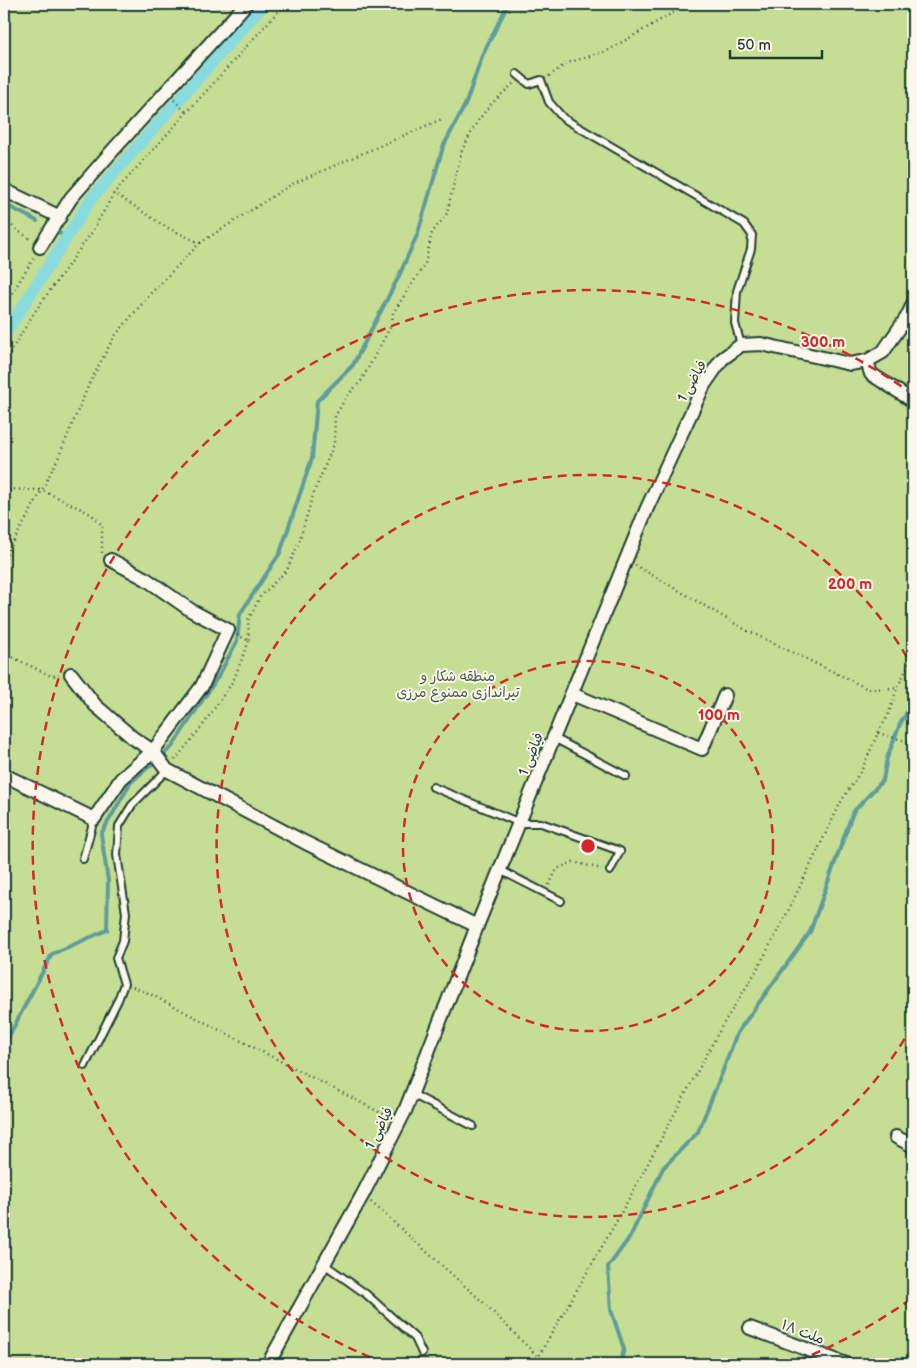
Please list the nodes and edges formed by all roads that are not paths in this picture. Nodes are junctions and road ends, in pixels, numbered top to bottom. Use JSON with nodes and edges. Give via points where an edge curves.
{"nodes":[{"id":1,"x":246,"y":4,"type":"edge"},
{"id":2,"x":519,"y":76,"type":"road end"},
{"id":3,"x":4,"y":190,"type":"edge"},
{"id":4,"x":60,"y":217,"type":"junction"},
{"id":5,"x":40,"y":247,"type":"road end"},
{"id":6,"x":913,"y":304,"type":"edge"},
{"id":7,"x":741,"y":346,"type":"junction"},
{"id":8,"x":867,"y":361,"type":"junction"},
{"id":9,"x":913,"y":401,"type":"edge"},
{"id":10,"x":112,"y":560,"type":"road end"},
{"id":11,"x":71,"y":674,"type":"road end"},
{"id":12,"x":572,"y":694,"type":"junction"},
{"id":13,"x":725,"y":696,"type":"dead end"},
{"id":14,"x":554,"y":738,"type":"junction"},
{"id":15,"x":154,"y":752,"type":"junction"},
{"id":16,"x":165,"y":767,"type":"junction"},
{"id":17,"x":4,"y":775,"type":"edge"},
{"id":18,"x":626,"y":776,"type":"dead end"},
{"id":19,"x":433,"y":787,"type":"dead end"},
{"id":20,"x":94,"y":819,"type":"junction"},
{"id":21,"x":520,"y":823,"type":"junction"},
{"id":22,"x":83,"y":859,"type":"dead end"},
{"id":23,"x":500,"y":870,"type":"junction"},
{"id":24,"x":610,"y":871,"type":"road end"},
{"id":25,"x":561,"y":901,"type":"dead end"},
{"id":26,"x":477,"y":926,"type":"junction"},
{"id":27,"x":85,"y":1066,"type":"dead end"},
{"id":28,"x":412,"y":1094,"type":"junction"},
{"id":29,"x":473,"y":1126,"type":"dead end"},
{"id":30,"x":896,"y":1138,"type":"dead end"},
{"id":31,"x":913,"y":1146,"type":"edge"},
{"id":32,"x":324,"y":1264,"type":"junction"},
{"id":33,"x":750,"y":1328,"type":"dead end"},
{"id":34,"x":422,"y":1353,"type":"dead end"},
{"id":35,"x":268,"y":1364,"type":"edge"},
{"id":36,"x":846,"y":1364,"type":"edge"}],
"edges":[{"from":1,"to":4,"type":"street","via":[[71,198]]},
{"from":2,"to":7,"type":"lane","via":[[529,84],[541,80],[549,102],[563,118],[744,224],[752,235],[751,250],[737,291],[735,322]]},
{"from":3,"to":4,"type":"street"},
{"from":4,"to":5,"type":"street"},
{"from":6,"to":8,"type":"street","via":[[883,352]]},
{"from":7,"to":8,"type":"street","via":[[761,344],[850,364]]},
{"from":7,"to":12,"type":"street","name":"فیاضی 1","via":[[722,359],[704,385],[647,508]]},
{"from":8,"to":9,"type":"street","via":[[871,374]]},
{"from":10,"to":15,"type":"street","via":[[228,630],[202,686]]},
{"from":11,"to":15,"type":"street","via":[[95,705]]},
{"from":12,"to":13,"type":"street","via":[[702,749]]},
{"from":12,"to":14,"type":"street","name":"فیاضی 1"},
{"from":14,"to":18,"type":"lane"},
{"from":14,"to":21,"type":"street","name":"فیاضی 1"},
{"from":15,"to":16,"type":"street"},
{"from":15,"to":20,"type":"street","via":[[121,779]]},
{"from":16,"to":26,"type":"street","via":[[306,843]]},
{"from":16,"to":27,"type":"lane","via":[[132,805],[119,826],[117,855],[126,913],[123,941],[116,958],[124,984]]},
{"from":17,"to":20,"type":"street"},
{"from":19,"to":21,"type":"lane"},
{"from":20,"to":22,"type":"lane"},
{"from":21,"to":23,"type":"street","name":"فیاضی 1"},
{"from":21,"to":24,"type":"lane","via":[[541,823],[620,850]]},
{"from":23,"to":25,"type":"lane"},
{"from":23,"to":26,"type":"street","name":"فیاضی 1"},
{"from":26,"to":28,"type":"street","name":"فیاضی 1"},
{"from":28,"to":29,"type":"lane"},
{"from":28,"to":32,"type":"street","name":"فیاضی 1"},
{"from":30,"to":31,"type":"street"},
{"from":32,"to":34,"type":"lane","via":[[366,1294],[415,1338]]},
{"from":32,"to":35,"type":"street","name":"فیاضی 1"},
{"from":33,"to":36,"type":"street","name":"ملت ۱۸"}]}
